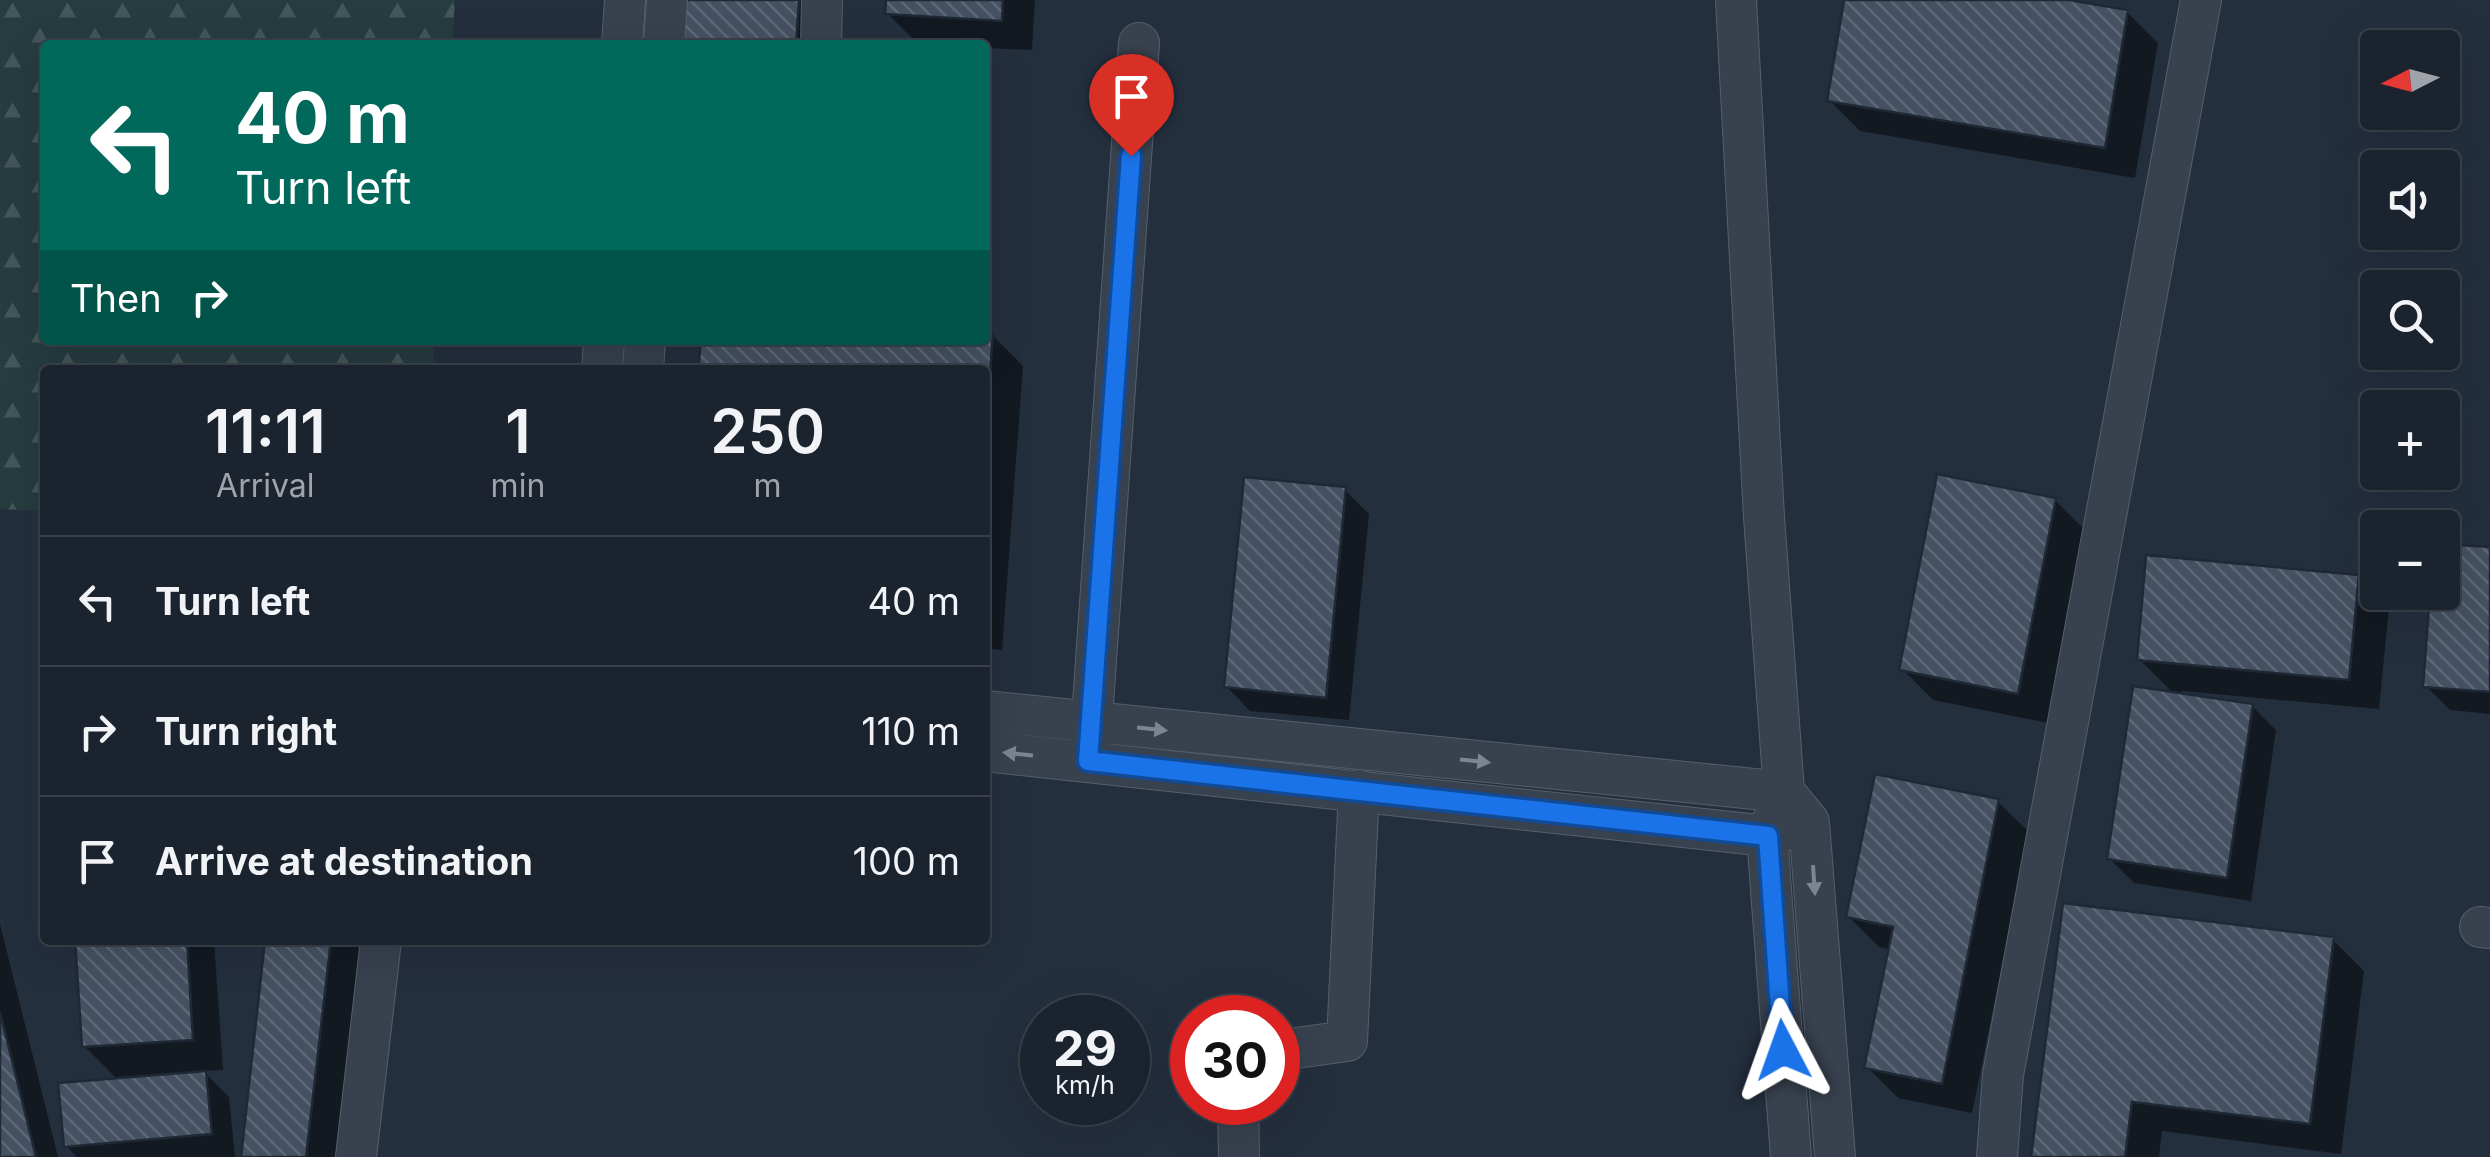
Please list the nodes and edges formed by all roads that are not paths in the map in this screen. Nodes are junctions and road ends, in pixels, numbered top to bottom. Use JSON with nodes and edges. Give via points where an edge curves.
{"nodes":[{"id":1,"x":625,"y":0,"type":"edge"},
{"id":2,"x":667,"y":0,"type":"edge"},
{"id":3,"x":822,"y":0,"type":"edge"},
{"id":4,"x":1736,"y":0,"type":"edge"},
{"id":5,"x":2201,"y":0,"type":"edge"},
{"id":6,"x":622,"y":40,"type":"edge"},
{"id":7,"x":664,"y":40,"type":"edge"},
{"id":8,"x":821,"y":40,"type":"edge"},
{"id":9,"x":1139,"y":43,"type":"dead end"},
{"id":10,"x":990,"y":712,"type":"edge"},
{"id":11,"x":1090,"y":742,"type":"junction"},
{"id":12,"x":990,"y":750,"type":"edge"},
{"id":13,"x":1360,"y":790,"type":"junction"},
{"id":14,"x":1796,"y":807,"type":"junction"},
{"id":15,"x":1768,"y":836,"type":"junction"},
{"id":16,"x":380,"y":945,"type":"edge"},
{"id":17,"x":1300,"y":1046,"type":"edge"},
{"id":18,"x":1238,"y":1125,"type":"edge"},
{"id":19,"x":356,"y":1157,"type":"edge"},
{"id":20,"x":1239,"y":1157,"type":"edge"},
{"id":21,"x":1791,"y":1157,"type":"edge"},
{"id":22,"x":1835,"y":1157,"type":"edge"},
{"id":23,"x":1997,"y":1157,"type":"edge"}],
"edges":[{"from":1,"to":6,"type":"street"},
{"from":2,"to":7,"type":"street"},
{"from":3,"to":8,"type":"street"},
{"from":4,"to":14,"type":"street","via":[[1764,517]]},
{"from":5,"to":23,"type":"street","via":[[2003,1075]]},
{"from":9,"to":11,"type":"street"},
{"from":10,"to":11,"type":"street"},
{"from":11,"to":12,"type":"street","one_way":true},
{"from":11,"to":13,"type":"street"},
{"from":11,"to":14,"type":"street","one_way":true},
{"from":13,"to":15,"type":"street"},
{"from":13,"to":17,"type":"street","via":[[1346,1040]]},
{"from":14,"to":15,"type":"street"},
{"from":14,"to":22,"type":"street","one_way":true},
{"from":15,"to":21,"type":"street"},
{"from":16,"to":19,"type":"street"},
{"from":18,"to":20,"type":"street"}]}
